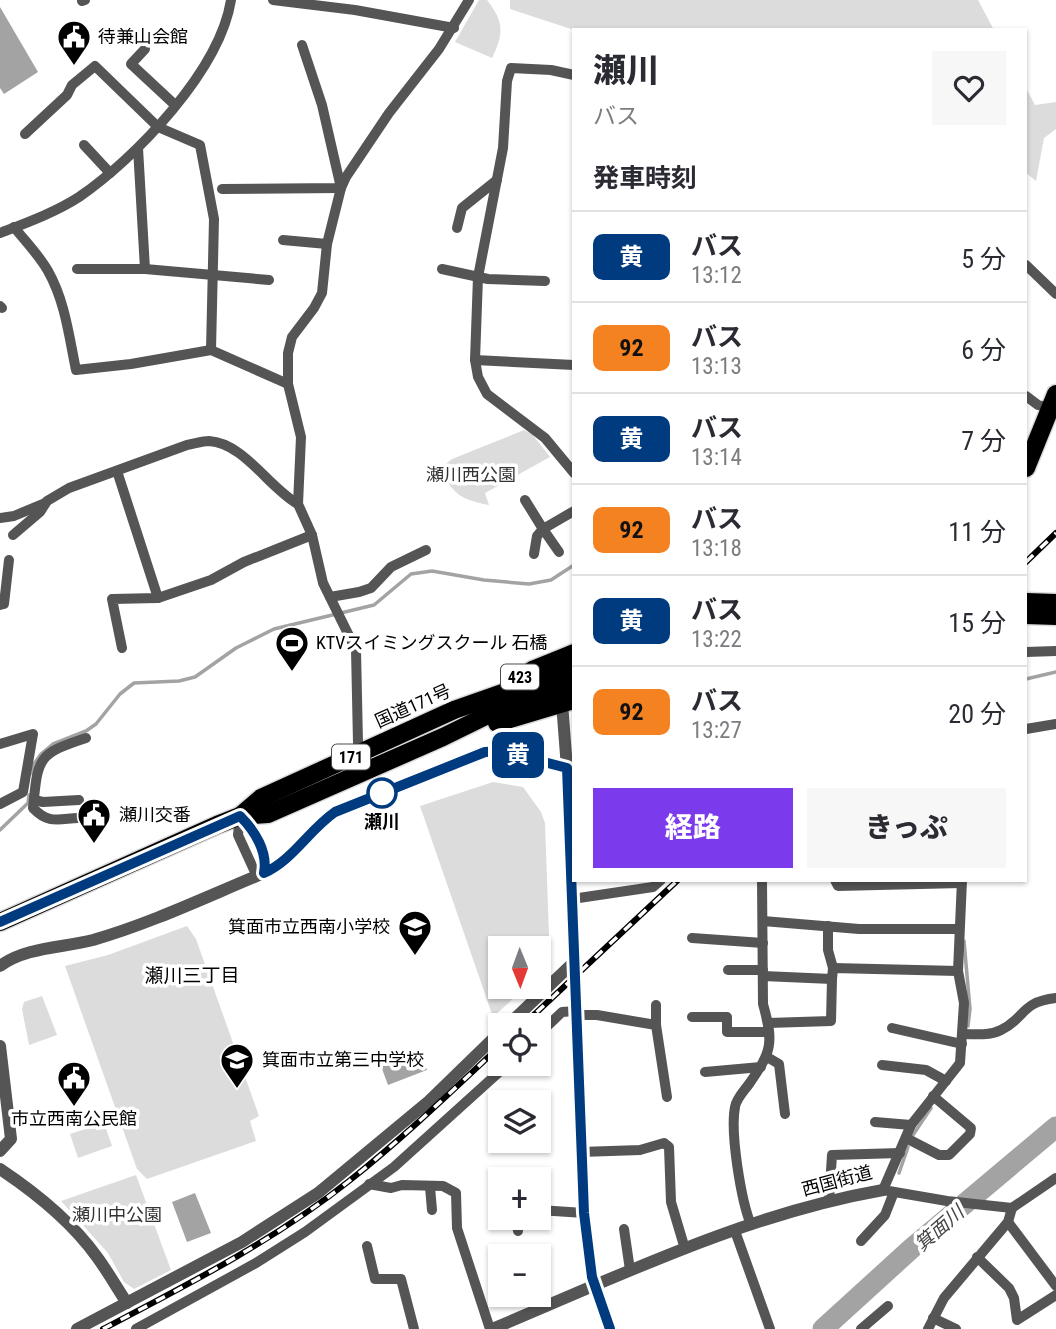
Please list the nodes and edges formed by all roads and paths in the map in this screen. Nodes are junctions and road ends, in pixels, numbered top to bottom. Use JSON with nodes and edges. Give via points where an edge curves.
{"nodes":[{"id":1,"x":231,"y":0,"type":"edge"},
{"id":2,"x":274,"y":0,"type":"edge"},
{"id":3,"x":469,"y":0,"type":"edge"},
{"id":4,"x":356,"y":5,"type":"edge"},
{"id":5,"x":454,"y":28,"type":"junction"},
{"id":6,"x":302,"y":45,"type":"dead end"},
{"id":7,"x":145,"y":49,"type":"dead end"},
{"id":8,"x":572,"y":75,"type":"edge"},
{"id":9,"x":174,"y":104,"type":"junction"},
{"id":10,"x":158,"y":127,"type":"junction"},
{"id":11,"x":25,"y":134,"type":"dead end"},
{"id":12,"x":84,"y":145,"type":"dead end"},
{"id":13,"x":138,"y":148,"type":"junction"},
{"id":14,"x":110,"y":173,"type":"junction"},
{"id":15,"x":497,"y":180,"type":"junction"},
{"id":16,"x":341,"y":188,"type":"junction"},
{"id":17,"x":222,"y":189,"type":"dead end"},
{"id":18,"x":14,"y":227,"type":"junction"},
{"id":19,"x":457,"y":228,"type":"dead end"},
{"id":20,"x":0,"y":233,"type":"edge"},
{"id":21,"x":283,"y":240,"type":"dead end"},
{"id":22,"x":327,"y":244,"type":"junction"},
{"id":23,"x":1027,"y":266,"type":"edge"},
{"id":24,"x":77,"y":269,"type":"dead end"},
{"id":25,"x":442,"y":269,"type":"dead end"},
{"id":26,"x":145,"y":270,"type":"junction"},
{"id":27,"x":214,"y":276,"type":"junction"},
{"id":28,"x":478,"y":277,"type":"junction"},
{"id":29,"x":269,"y":280,"type":"dead end"},
{"id":30,"x":545,"y":281,"type":"dead end"},
{"id":31,"x":1056,"y":295,"type":"edge"},
{"id":32,"x":211,"y":350,"type":"junction"},
{"id":33,"x":475,"y":360,"type":"junction"},
{"id":34,"x":572,"y":365,"type":"edge"},
{"id":35,"x":288,"y":384,"type":"junction"},
{"id":36,"x":1027,"y":397,"type":"edge"},
{"id":37,"x":1054,"y":404,"type":"edge"},
{"id":38,"x":1027,"y":434,"type":"edge"},
{"id":39,"x":1027,"y":466,"type":"edge"},
{"id":40,"x":117,"y":471,"type":"junction"},
{"id":41,"x":572,"y":471,"type":"edge"},
{"id":42,"x":524,"y":500,"type":"dead end"},
{"id":43,"x":47,"y":502,"type":"junction"},
{"id":44,"x":298,"y":504,"type":"junction"},
{"id":45,"x":572,"y":512,"type":"edge"},
{"id":46,"x":0,"y":518,"type":"edge"},
{"id":47,"x":543,"y":529,"type":"junction"},
{"id":48,"x":13,"y":534,"type":"dead end"},
{"id":49,"x":312,"y":535,"type":"junction"},
{"id":50,"x":426,"y":550,"type":"dead end"},
{"id":51,"x":559,"y":552,"type":"dead end"},
{"id":52,"x":534,"y":554,"type":"dead end"},
{"id":53,"x":9,"y":560,"type":"dead end"},
{"id":54,"x":330,"y":597,"type":"junction"},
{"id":55,"x":1027,"y":597,"type":"edge"},
{"id":56,"x":1056,"y":597,"type":"edge"},
{"id":57,"x":158,"y":598,"type":"junction"},
{"id":58,"x":1027,"y":602,"type":"edge"},
{"id":59,"x":1056,"y":603,"type":"edge"},
{"id":60,"x":0,"y":605,"type":"edge"},
{"id":61,"x":1027,"y":615,"type":"edge"},
{"id":62,"x":1056,"y":616,"type":"edge"},
{"id":63,"x":1027,"y":624,"type":"edge"},
{"id":64,"x":1056,"y":624,"type":"edge"},
{"id":65,"x":122,"y":648,"type":"dead end"},
{"id":66,"x":1056,"y":651,"type":"edge"},
{"id":67,"x":1027,"y":652,"type":"edge"},
{"id":68,"x":572,"y":654,"type":"edge"},
{"id":69,"x":572,"y":669,"type":"edge"},
{"id":70,"x":572,"y":684,"type":"edge"},
{"id":71,"x":568,"y":701,"type":"edge"},
{"id":72,"x":467,"y":705,"type":"junction"},
{"id":73,"x":1056,"y":724,"type":"edge"},
{"id":74,"x":1027,"y":729,"type":"edge"},
{"id":75,"x":443,"y":737,"type":"junction"},
{"id":76,"x":86,"y":738,"type":"dead end"},
{"id":77,"x":0,"y":744,"type":"edge"},
{"id":78,"x":362,"y":752,"type":"junction"},
{"id":79,"x":567,"y":768,"type":"junction"},
{"id":80,"x":30,"y":794,"type":"junction"},
{"id":81,"x":79,"y":800,"type":"dead end"},
{"id":82,"x":0,"y":804,"type":"edge"},
{"id":83,"x":240,"y":816,"type":"junction"},
{"id":84,"x":78,"y":818,"type":"dead end"},
{"id":85,"x":572,"y":853,"type":"edge"},
{"id":86,"x":264,"y":873,"type":"junction"},
{"id":87,"x":659,"y":882,"type":"edge"},
{"id":88,"x":762,"y":882,"type":"edge"},
{"id":89,"x":836,"y":882,"type":"edge"},
{"id":90,"x":961,"y":882,"type":"edge"},
{"id":91,"x":880,"y":883,"type":"edge"},
{"id":92,"x":572,"y":899,"type":"junction"},
{"id":93,"x":763,"y":921,"type":"junction"},
{"id":94,"x":0,"y":922,"type":"edge"},
{"id":95,"x":828,"y":926,"type":"junction"},
{"id":96,"x":958,"y":929,"type":"junction"},
{"id":97,"x":692,"y":938,"type":"dead end"},
{"id":98,"x":763,"y":943,"type":"junction"},
{"id":99,"x":574,"y":962,"type":"junction"},
{"id":100,"x":0,"y":966,"type":"edge"},
{"id":101,"x":728,"y":970,"type":"dead end"},
{"id":102,"x":958,"y":971,"type":"junction"},
{"id":103,"x":763,"y":973,"type":"junction"},
{"id":104,"x":832,"y":974,"type":"junction"},
{"id":105,"x":1056,"y":998,"type":"edge"},
{"id":106,"x":656,"y":1005,"type":"dead end"},
{"id":107,"x":521,"y":1013,"type":"edge"},
{"id":108,"x":576,"y":1013,"type":"junction"},
{"id":109,"x":692,"y":1017,"type":"dead end"},
{"id":110,"x":551,"y":1023,"type":"edge"},
{"id":111,"x":656,"y":1025,"type":"junction"},
{"id":112,"x":768,"y":1027,"type":"junction"},
{"id":113,"x":892,"y":1028,"type":"dead end"},
{"id":114,"x":962,"y":1039,"type":"junction"},
{"id":115,"x":488,"y":1044,"type":"edge"},
{"id":116,"x":0,"y":1046,"type":"edge"},
{"id":117,"x":897,"y":1054,"type":"dead end"},
{"id":118,"x":764,"y":1062,"type":"junction"},
{"id":119,"x":882,"y":1065,"type":"dead end"},
{"id":120,"x":898,"y":1066,"type":"junction"},
{"id":121,"x":705,"y":1072,"type":"dead end"},
{"id":122,"x":495,"y":1076,"type":"edge"},
{"id":123,"x":946,"y":1081,"type":"junction"},
{"id":124,"x":933,"y":1096,"type":"junction"},
{"id":125,"x":667,"y":1097,"type":"dead end"},
{"id":126,"x":787,"y":1108,"type":"dead end"},
{"id":127,"x":876,"y":1122,"type":"dead end"},
{"id":128,"x":911,"y":1125,"type":"junction"},
{"id":129,"x":906,"y":1138,"type":"junction"},
{"id":130,"x":0,"y":1152,"type":"edge"},
{"id":131,"x":581,"y":1152,"type":"junction"},
{"id":132,"x":900,"y":1153,"type":"junction"},
{"id":133,"x":0,"y":1168,"type":"edge"},
{"id":134,"x":1056,"y":1178,"type":"edge"},
{"id":135,"x":369,"y":1184,"type":"junction"},
{"id":136,"x":430,"y":1187,"type":"junction"},
{"id":137,"x":888,"y":1191,"type":"junction"},
{"id":138,"x":829,"y":1202,"type":"junction"},
{"id":139,"x":1012,"y":1208,"type":"junction"},
{"id":140,"x":432,"y":1210,"type":"dead end"},
{"id":141,"x":551,"y":1211,"type":"edge"},
{"id":142,"x":584,"y":1213,"type":"junction"},
{"id":143,"x":1008,"y":1222,"type":"junction"},
{"id":144,"x":751,"y":1225,"type":"junction"},
{"id":145,"x":624,"y":1228,"type":"dead end"},
{"id":146,"x":735,"y":1231,"type":"junction"},
{"id":147,"x":861,"y":1241,"type":"dead end"},
{"id":148,"x":367,"y":1246,"type":"dead end"},
{"id":149,"x":685,"y":1249,"type":"junction"},
{"id":150,"x":977,"y":1257,"type":"junction"},
{"id":151,"x":630,"y":1270,"type":"junction"},
{"id":152,"x":595,"y":1286,"type":"junction"},
{"id":153,"x":1056,"y":1286,"type":"edge"},
{"id":154,"x":1056,"y":1295,"type":"edge"},
{"id":155,"x":127,"y":1303,"type":"junction"},
{"id":156,"x":888,"y":1306,"type":"dead end"},
{"id":157,"x":933,"y":1318,"type":"junction"},
{"id":158,"x":77,"y":1329,"type":"edge"},
{"id":159,"x":136,"y":1329,"type":"edge"},
{"id":160,"x":414,"y":1329,"type":"edge"},
{"id":161,"x":491,"y":1329,"type":"edge"},
{"id":162,"x":610,"y":1329,"type":"edge"},
{"id":163,"x":770,"y":1329,"type":"edge"},
{"id":164,"x":861,"y":1329,"type":"edge"},
{"id":165,"x":928,"y":1329,"type":"edge"},
{"id":166,"x":956,"y":1329,"type":"edge"}],
"edges":[{"from":1,"to":9,"type":"street","via":[[220,39]]},
{"from":2,"to":4,"type":"street","via":[[307,6]]},
{"from":3,"to":5,"type":"street"},
{"from":4,"to":5,"type":"street"},
{"from":5,"to":16,"type":"street"},
{"from":6,"to":16,"type":"street"},
{"from":7,"to":9,"type":"street","via":[[131,64]]},
{"from":8,"to":15,"type":"street","via":[[510,68]]},
{"from":9,"to":10,"type":"street"},
{"from":10,"to":11,"type":"street","via":[[95,66]]},
{"from":10,"to":13,"type":"street"},
{"from":10,"to":27,"type":"street","via":[[200,145],[214,219]]},
{"from":12,"to":14,"type":"street"},
{"from":13,"to":14,"type":"street"},
{"from":13,"to":26,"type":"street"},
{"from":14,"to":18,"type":"street","via":[[76,199]]},
{"from":15,"to":19,"type":"street","via":[[462,208]]},
{"from":15,"to":28,"type":"street"},
{"from":16,"to":17,"type":"street"},
{"from":16,"to":22,"type":"street"},
{"from":18,"to":20,"type":"street"},
{"from":18,"to":32,"type":"street","via":[[52,269],[76,370]]},
{"from":21,"to":22,"type":"street"},
{"from":22,"to":35,"type":"street","via":[[322,293],[292,337]]},
{"from":23,"to":31,"type":"street"},
{"from":24,"to":26,"type":"street"},
{"from":25,"to":28,"type":"street"},
{"from":26,"to":27,"type":"street"},
{"from":27,"to":29,"type":"street"},
{"from":27,"to":32,"type":"street"},
{"from":28,"to":30,"type":"street"},
{"from":28,"to":33,"type":"street"},
{"from":32,"to":35,"type":"street"},
{"from":33,"to":34,"type":"street"},
{"from":33,"to":41,"type":"street","via":[[487,394],[545,438]]},
{"from":35,"to":44,"type":"street","via":[[301,437]]},
{"from":36,"to":37,"type":"street","via":[[1038,405]]},
{"from":37,"to":38,"type":"highway"},
{"from":37,"to":39,"type":"highway"},
{"from":40,"to":43,"type":"street","via":[[69,488]]},
{"from":40,"to":44,"type":"street","via":[[207,441],[237,452]]},
{"from":40,"to":57,"type":"street"},
{"from":42,"to":47,"type":"street"},
{"from":43,"to":46,"type":"street"},
{"from":43,"to":48,"type":"street"},
{"from":44,"to":49,"type":"street"},
{"from":45,"to":47,"type":"street"},
{"from":47,"to":51,"type":"street"},
{"from":47,"to":52,"type":"street"},
{"from":49,"to":54,"type":"street"},
{"from":49,"to":57,"type":"street"},
{"from":50,"to":54,"type":"street","via":[[391,567],[371,588]]},
{"from":53,"to":60,"type":"street","via":[[4,604]]},
{"from":54,"to":78,"type":"street","via":[[356,650]]},
{"from":55,"to":56,"type":"street"},
{"from":57,"to":65,"type":"street","via":[[112,599]]},
{"from":58,"to":59,"type":"highway"},
{"from":61,"to":62,"type":"highway"},
{"from":63,"to":64,"type":"street"},
{"from":66,"to":67,"type":"street"},
{"from":68,"to":72,"type":"highway","number":"423"},
{"from":69,"to":72,"type":"highway","name":"国道171号","number":"171"},
{"from":70,"to":75,"type":"highway","name":"国道171号","number":"171","via":[[494,712]]},
{"from":71,"to":75,"type":"highway","number":"423"},
{"from":71,"to":79,"type":"street"},
{"from":72,"to":78,"type":"highway","name":"国道171号","number":"171"},
{"from":73,"to":74,"type":"street"},
{"from":75,"to":83,"type":"highway","name":"国道171号","number":"171","via":[[268,814]]},
{"from":76,"to":80,"type":"street","via":[[44,756]]},
{"from":77,"to":80,"type":"street","via":[[33,734]]},
{"from":78,"to":83,"type":"highway","name":"国道171号","number":"171","via":[[261,798]]},
{"from":79,"to":85,"type":"street"},
{"from":79,"to":86,"type":"street","via":[[502,751],[485,752],[335,812],[318,823],[279,866]]},
{"from":80,"to":81,"type":"street","via":[[43,802]]},
{"from":80,"to":82,"type":"street"},
{"from":80,"to":84,"type":"street","via":[[41,817]]},
{"from":83,"to":86,"type":"street","via":[[238,835],[254,870]]},
{"from":83,"to":94,"type":"highway","name":"国道171号","number":"171"},
{"from":85,"to":92,"type":"street"},
{"from":86,"to":100,"type":"street","via":[[93,940],[13,956]]},
{"from":87,"to":92,"type":"street","via":[[653,887]]},
{"from":88,"to":93,"type":"street"},
{"from":89,"to":91,"type":"street","via":[[838,886]]},
{"from":90,"to":91,"type":"street"},
{"from":90,"to":96,"type":"street","name":"西国街道"},
{"from":92,"to":99,"type":"street"},
{"from":93,"to":95,"type":"street"},
{"from":93,"to":98,"type":"street"},
{"from":95,"to":96,"type":"street"},
{"from":95,"to":104,"type":"street"},
{"from":96,"to":102,"type":"street","name":"西国街道"},
{"from":97,"to":98,"type":"street"},
{"from":98,"to":103,"type":"street"},
{"from":99,"to":107,"type":"street"},
{"from":99,"to":108,"type":"street"},
{"from":101,"to":103,"type":"street"},
{"from":102,"to":104,"type":"street"},
{"from":102,"to":114,"type":"street","name":"西国街道","via":[[964,1003]]},
{"from":103,"to":104,"type":"street"},
{"from":103,"to":112,"type":"street"},
{"from":104,"to":112,"type":"street","via":[[832,1026]]},
{"from":105,"to":114,"type":"street","via":[[1038,1000],[1003,1029]]},
{"from":106,"to":111,"type":"street"},
{"from":108,"to":110,"type":"street","via":[[562,1013]]},
{"from":108,"to":111,"type":"street"},
{"from":108,"to":131,"type":"street"},
{"from":109,"to":112,"type":"street","via":[[727,1017],[727,1032]]},
{"from":111,"to":125,"type":"street"},
{"from":112,"to":118,"type":"street"},
{"from":113,"to":114,"type":"street","via":[[905,1036]]},
{"from":114,"to":123,"type":"street","name":"西国街道","via":[[960,1063]]},
{"from":115,"to":155,"type":"street","via":[[429,1101],[318,1193],[242,1242]]},
{"from":116,"to":130,"type":"street","via":[[11,1139]]},
{"from":117,"to":120,"type":"street"},
{"from":118,"to":121,"type":"street"},
{"from":118,"to":126,"type":"street","via":[[779,1064]]},
{"from":118,"to":144,"type":"street","via":[[735,1104],[734,1147]]},
{"from":119,"to":120,"type":"street"},
{"from":120,"to":123,"type":"street","via":[[926,1070]]},
{"from":122,"to":135,"type":"street"},
{"from":123,"to":124,"type":"street","name":"西国街道"},
{"from":124,"to":128,"type":"street","name":"西国街道"},
{"from":124,"to":129,"type":"street","via":[[971,1128],[970,1134],[949,1155],[939,1155]]},
{"from":127,"to":128,"type":"street"},
{"from":128,"to":129,"type":"street","name":"西国街道"},
{"from":129,"to":132,"type":"street","name":"西国街道"},
{"from":131,"to":142,"type":"street"},
{"from":131,"to":149,"type":"street","via":[[640,1150],[664,1143],[669,1147],[671,1202]]},
{"from":132,"to":137,"type":"street","name":"西国街道"},
{"from":132,"to":138,"type":"street","via":[[832,1155]]},
{"from":133,"to":155,"type":"street","via":[[76,1231]]},
{"from":134,"to":139,"type":"street"},
{"from":135,"to":136,"type":"street"},
{"from":135,"to":159,"type":"street","via":[[285,1245]]},
{"from":136,"to":140,"type":"street"},
{"from":136,"to":161,"type":"street","via":[[443,1186],[456,1193],[457,1228]]},
{"from":137,"to":138,"type":"street","name":"西国街道"},
{"from":137,"to":139,"type":"street"},
{"from":137,"to":147,"type":"street","via":[[885,1215]]},
{"from":138,"to":144,"type":"street","name":"西国街道"},
{"from":139,"to":143,"type":"street"},
{"from":141,"to":142,"type":"street"},
{"from":142,"to":152,"type":"street"},
{"from":143,"to":150,"type":"street"},
{"from":143,"to":153,"type":"street"},
{"from":144,"to":146,"type":"street","name":"西国街道"},
{"from":145,"to":151,"type":"street"},
{"from":146,"to":149,"type":"street","name":"西国街道"},
{"from":146,"to":163,"type":"street"},
{"from":148,"to":160,"type":"street","via":[[375,1279],[401,1279]]},
{"from":149,"to":151,"type":"street","name":"西国街道"},
{"from":150,"to":154,"type":"street","via":[[1009,1288],[1017,1320]]},
{"from":150,"to":157,"type":"street"},
{"from":151,"to":152,"type":"street","name":"西国街道"},
{"from":152,"to":161,"type":"street","name":"西国街道"},
{"from":152,"to":162,"type":"street"},
{"from":155,"to":158,"type":"street"},
{"from":156,"to":164,"type":"street"},
{"from":157,"to":165,"type":"street"},
{"from":157,"to":166,"type":"street"}]}
